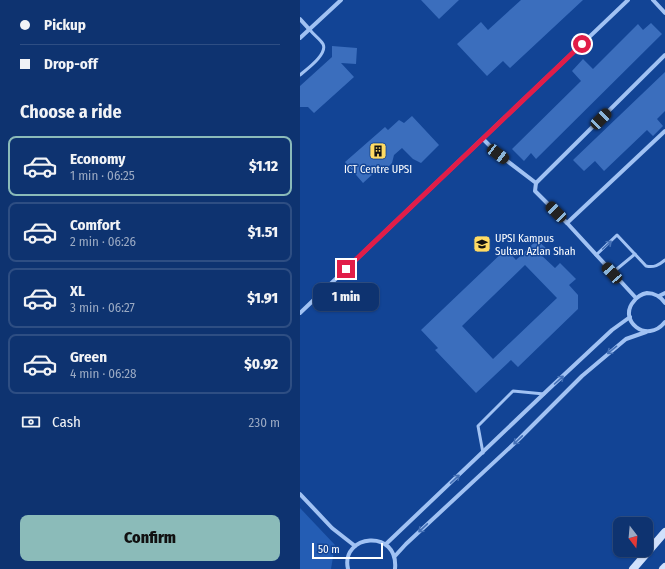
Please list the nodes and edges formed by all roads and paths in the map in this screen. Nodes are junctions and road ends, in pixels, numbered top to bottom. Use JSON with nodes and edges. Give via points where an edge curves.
{"nodes":[{"id":1,"x":341,"y":0,"type":"edge"},
{"id":2,"x":628,"y":0,"type":"edge"},
{"id":3,"x":653,"y":0,"type":"edge"},
{"id":4,"x":665,"y":13,"type":"edge"},
{"id":5,"x":300,"y":19,"type":"edge"},
{"id":6,"x":310,"y":30,"type":"junction"},
{"id":7,"x":300,"y":38,"type":"edge"},
{"id":8,"x":665,"y":55,"type":"edge"},
{"id":9,"x":300,"y":75,"type":"edge"},
{"id":10,"x":665,"y":131,"type":"edge"},
{"id":11,"x":482,"y":139,"type":"junction"},
{"id":12,"x":536,"y":183,"type":"junction"},
{"id":13,"x":568,"y":223,"type":"junction"},
{"id":14,"x":635,"y":254,"type":"junction"},
{"id":15,"x":596,"y":255,"type":"junction"},
{"id":16,"x":665,"y":260,"type":"edge"},
{"id":17,"x":612,"y":273,"type":"junction"},
{"id":18,"x":665,"y":293,"type":"edge"},
{"id":19,"x":659,"y":296,"type":"junction"},
{"id":20,"x":636,"y":298,"type":"junction"},
{"id":21,"x":665,"y":303,"type":"edge"},
{"id":22,"x":300,"y":313,"type":"edge"},
{"id":23,"x":630,"y":317,"type":"junction"},
{"id":24,"x":665,"y":322,"type":"edge"},
{"id":25,"x":646,"y":332,"type":"junction"},
{"id":26,"x":544,"y":394,"type":"junction"},
{"id":27,"x":483,"y":453,"type":"junction"},
{"id":28,"x":300,"y":494,"type":"edge"},
{"id":29,"x":665,"y":529,"type":"edge"},
{"id":30,"x":665,"y":532,"type":"edge"},
{"id":31,"x":653,"y":541,"type":"edge"},
{"id":32,"x":386,"y":544,"type":"junction"},
{"id":33,"x":355,"y":546,"type":"junction"},
{"id":34,"x":395,"y":556,"type":"junction"},
{"id":35,"x":637,"y":557,"type":"edge"},
{"id":36,"x":348,"y":569,"type":"edge"},
{"id":37,"x":395,"y":569,"type":"edge"},
{"id":38,"x":625,"y":569,"type":"edge"},
{"id":39,"x":633,"y":569,"type":"edge"}],
"edges":[{"from":1,"to":6,"type":"street"},
{"from":2,"to":11,"type":"street"},
{"from":3,"to":4,"type":"street"},
{"from":5,"to":6,"type":"street"},
{"from":6,"to":7,"type":"street"},
{"from":6,"to":9,"type":"lane","via":[[323,44],[323,54]]},
{"from":8,"to":12,"type":"street"},
{"from":10,"to":13,"type":"street"},
{"from":11,"to":12,"type":"street"},
{"from":11,"to":22,"type":"street"},
{"from":12,"to":13,"type":"street","via":[[535,190]]},
{"from":13,"to":15,"type":"street"},
{"from":15,"to":14,"type":"lane","one_way":true,"via":[[617,235]]},
{"from":14,"to":16,"type":"lane","via":[[646,266],[651,267]]},
{"from":14,"to":17,"type":"lane"},
{"from":15,"to":17,"type":"street"},
{"from":17,"to":20,"type":"street"},
{"from":18,"to":19,"type":"street"},
{"from":19,"to":20,"type":"street","via":[[647,293]]},
{"from":19,"to":21,"type":"street"},
{"from":20,"to":23,"type":"street","via":[[631,303]]},
{"from":23,"to":25,"type":"street","via":[[636,327]]},
{"from":26,"to":23,"type":"street","one_way":true,"via":[[612,330]]},
{"from":24,"to":25,"type":"street","via":[[657,330]]},
{"from":25,"to":34,"type":"street","one_way":true,"via":[[626,339],[582,376]]},
{"from":26,"to":27,"type":"street"},
{"from":26,"to":27,"type":"lane","via":[[512,391],[478,426]]},
{"from":32,"to":27,"type":"street","one_way":true},
{"from":28,"to":33,"type":"street","via":[[332,528]]},
{"from":29,"to":31,"type":"main road"},
{"from":30,"to":39,"type":"main road"},
{"from":32,"to":33,"type":"street","via":[[370,540]]},
{"from":32,"to":34,"type":"street"},
{"from":33,"to":36,"type":"street","via":[[348,558]]},
{"from":34,"to":37,"type":"street"},
{"from":35,"to":38,"type":"main road"}]}
